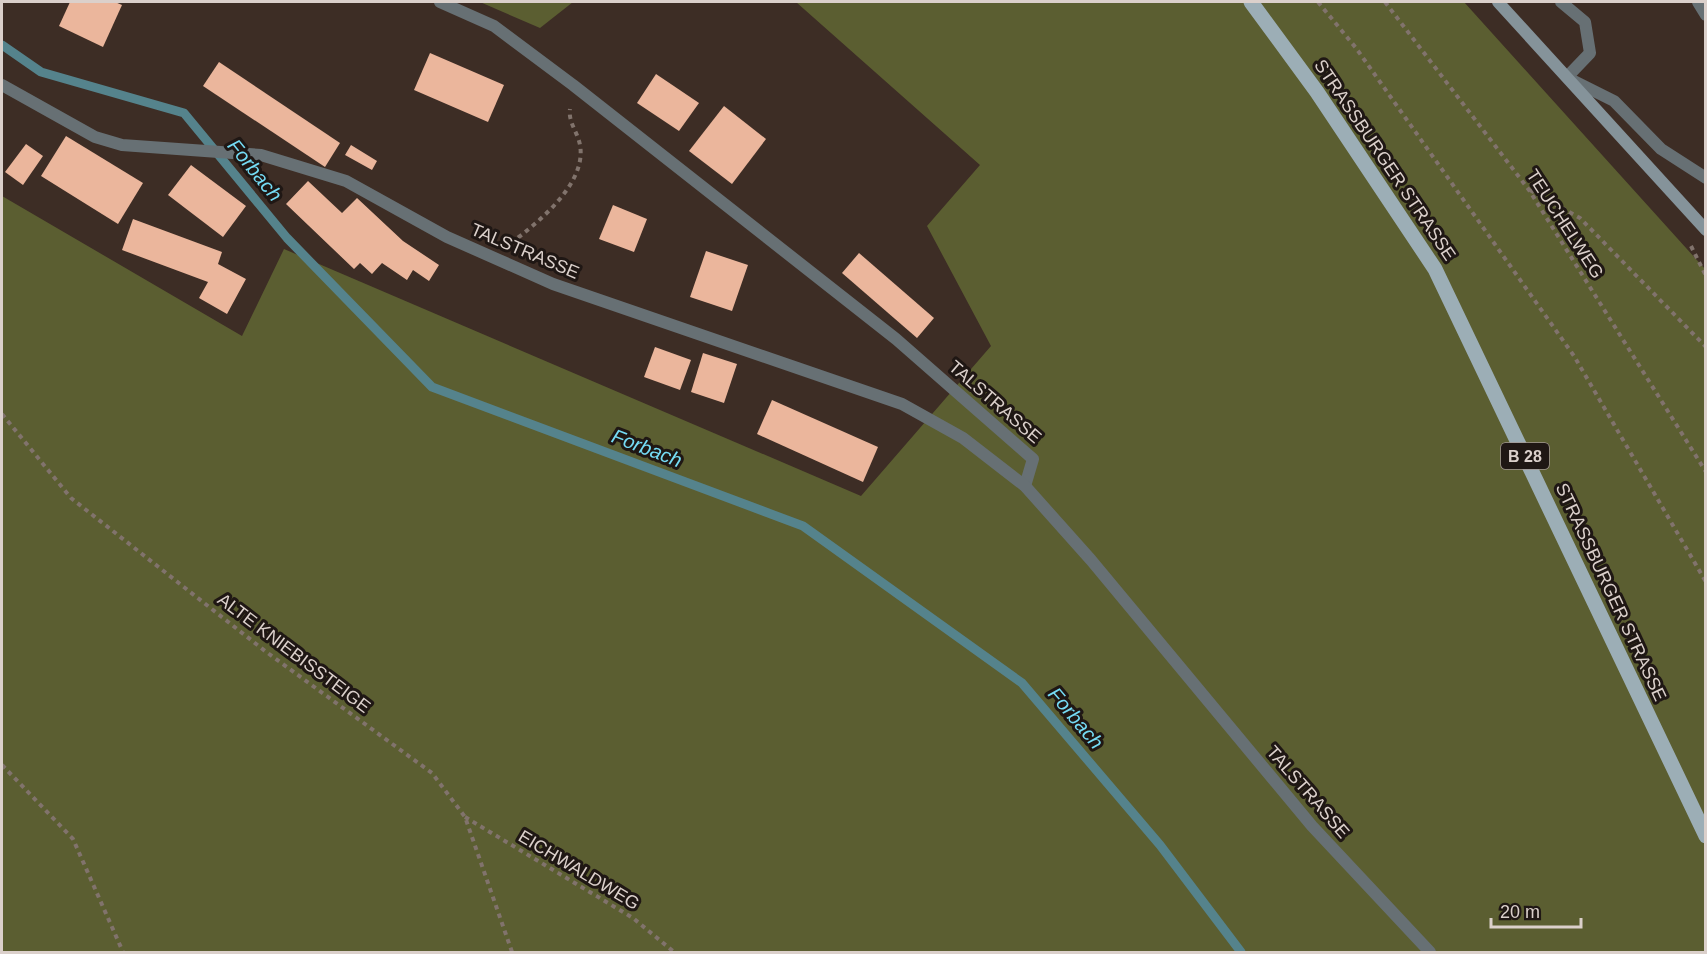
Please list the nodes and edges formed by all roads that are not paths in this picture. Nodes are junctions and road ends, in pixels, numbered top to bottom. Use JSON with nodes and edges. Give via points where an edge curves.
{"nodes":[{"id":1,"x":440,"y":2,"type":"edge"},
{"id":2,"x":1251,"y":2,"type":"edge"},
{"id":3,"x":1498,"y":2,"type":"edge"},
{"id":4,"x":1561,"y":2,"type":"edge"},
{"id":5,"x":1698,"y":2,"type":"edge"},
{"id":6,"x":1706,"y":15,"type":"edge"},
{"id":7,"x":1567,"y":77,"type":"junction"},
{"id":8,"x":2,"y":85,"type":"edge"},
{"id":9,"x":1706,"y":178,"type":"edge"},
{"id":10,"x":1706,"y":230,"type":"edge"},
{"id":11,"x":1025,"y":486,"type":"junction"},
{"id":12,"x":1706,"y":836,"type":"edge"},
{"id":13,"x":1430,"y":952,"type":"edge"}],
"edges":[{"from":1,"to":11,"type":"street","name":"TALSTRASSE","via":[[494,26],[896,339],[1033,459]]},
{"from":2,"to":12,"type":"main road","name":"STRASSBURGER STRASSE","number":"B 28","via":[[1317,92],[1435,270]]},
{"from":3,"to":7,"type":"main road"},
{"from":4,"to":7,"type":"street","via":[[1585,22],[1590,53]]},
{"from":5,"to":6,"type":"street"},
{"from":7,"to":9,"type":"street","via":[[1614,101],[1661,149]]},
{"from":7,"to":10,"type":"main road"},
{"from":8,"to":11,"type":"street","name":"TALSTRASSE","via":[[95,137],[122,145],[261,155],[346,181],[447,237],[554,284],[902,404],[963,438]]},
{"from":11,"to":13,"type":"street","name":"TALSTRASSE","via":[[1312,826]]}]}
